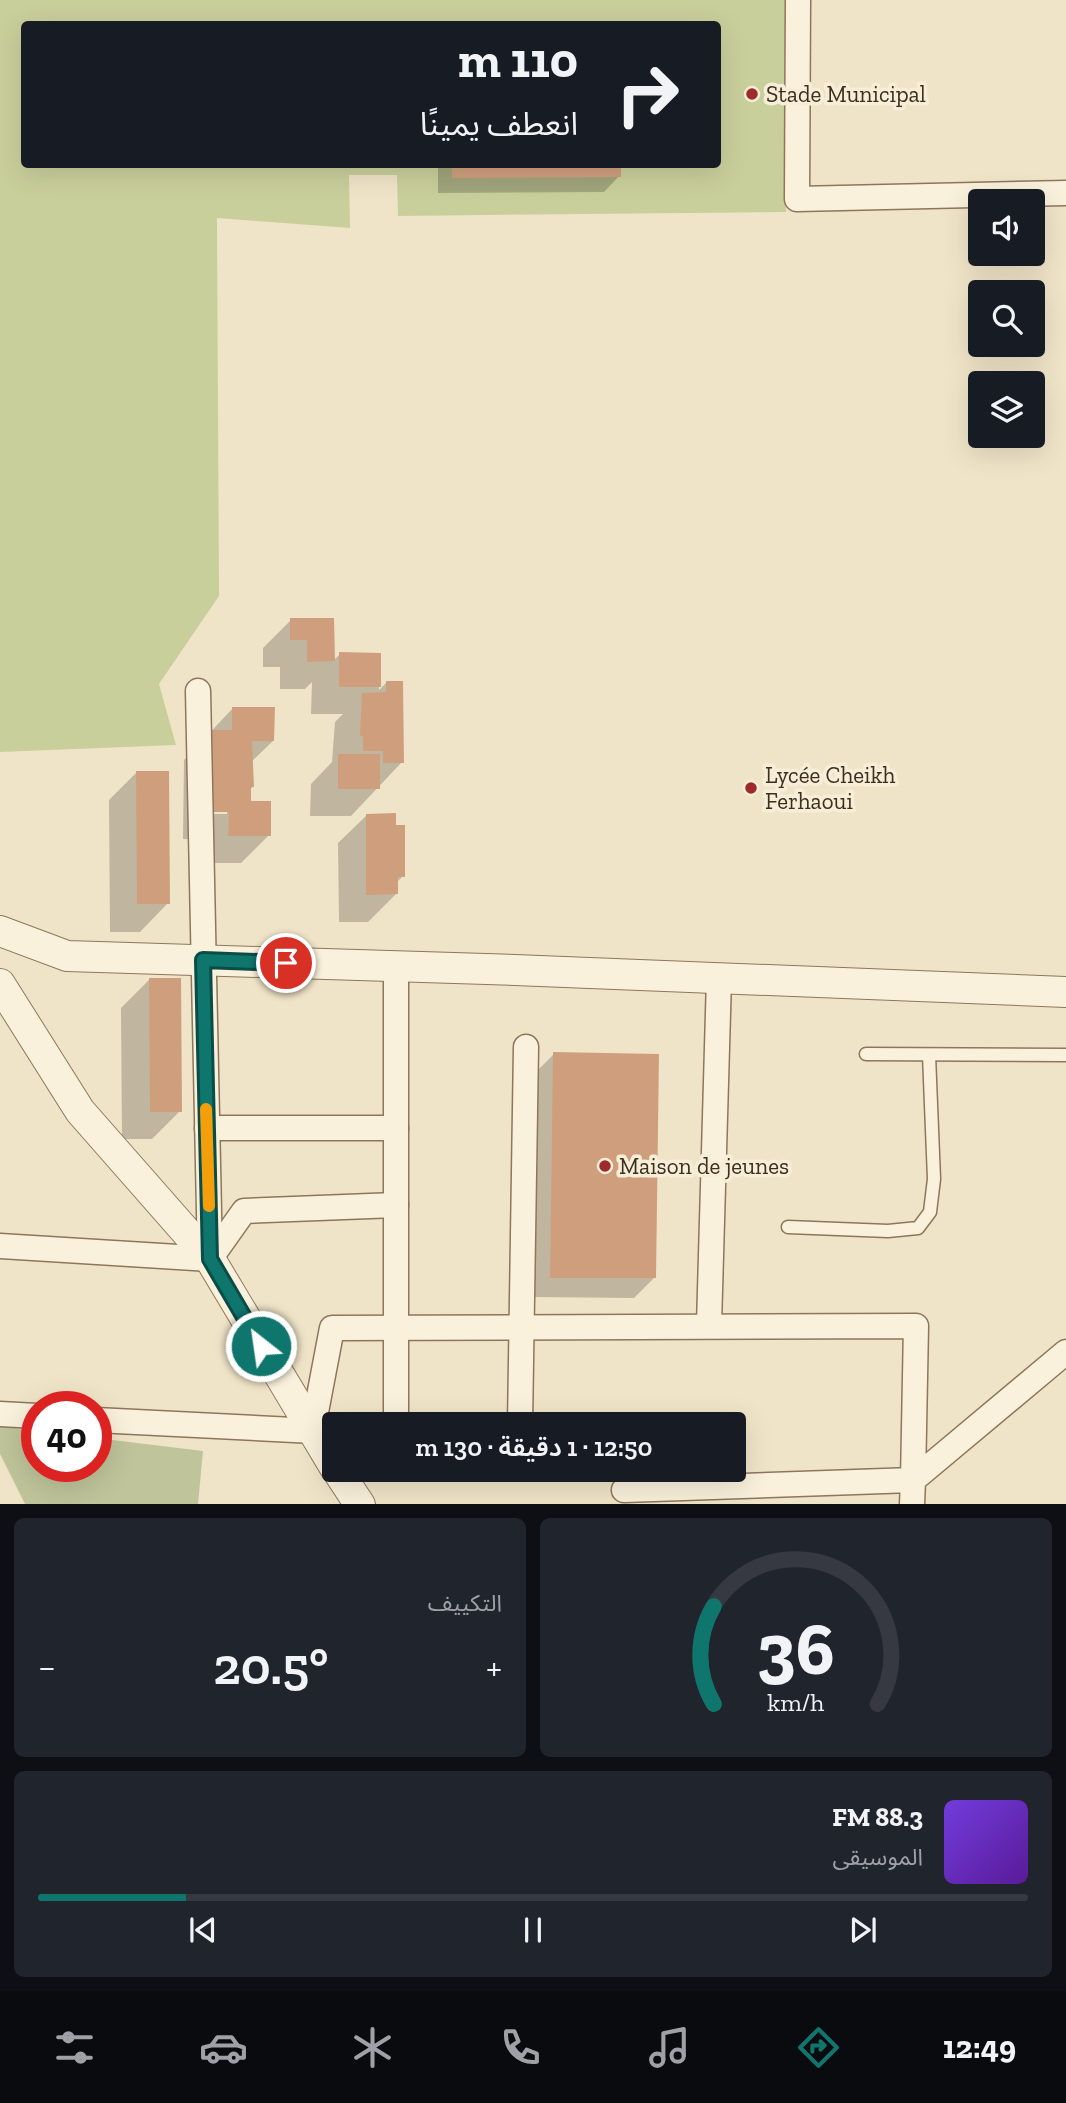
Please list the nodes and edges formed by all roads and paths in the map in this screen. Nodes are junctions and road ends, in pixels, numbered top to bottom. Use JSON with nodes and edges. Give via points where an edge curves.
{"nodes":[{"id":1,"x":798,"y":0,"type":"edge"},
{"id":2,"x":1066,"y":194,"type":"edge"},
{"id":3,"x":198,"y":691,"type":"dead end"},
{"id":4,"x":0,"y":931,"type":"edge"},
{"id":5,"x":203,"y":960,"type":"junction"},
{"id":6,"x":396,"y":966,"type":"junction"},
{"id":7,"x":719,"y":978,"type":"junction"},
{"id":8,"x":0,"y":984,"type":"edge"},
{"id":9,"x":1066,"y":992,"type":"edge"},
{"id":10,"x":526,"y":1047,"type":"dead end"},
{"id":11,"x":866,"y":1054,"type":"dead end"},
{"id":12,"x":929,"y":1055,"type":"junction"},
{"id":13,"x":1066,"y":1055,"type":"edge"},
{"id":14,"x":207,"y":1128,"type":"junction"},
{"id":15,"x":396,"y":1128,"type":"junction"},
{"id":16,"x":396,"y":1205,"type":"junction"},
{"id":17,"x":788,"y":1227,"type":"dead end"},
{"id":18,"x":0,"y":1246,"type":"edge"},
{"id":19,"x":210,"y":1259,"type":"junction"},
{"id":20,"x":522,"y":1325,"type":"junction"},
{"id":21,"x":709,"y":1325,"type":"junction"},
{"id":22,"x":396,"y":1326,"type":"junction"},
{"id":23,"x":1066,"y":1352,"type":"edge"},
{"id":24,"x":325,"y":1412,"type":"edge"},
{"id":25,"x":396,"y":1412,"type":"edge"},
{"id":26,"x":520,"y":1412,"type":"edge"},
{"id":27,"x":0,"y":1414,"type":"edge"},
{"id":28,"x":21,"y":1415,"type":"edge"},
{"id":29,"x":112,"y":1421,"type":"edge"},
{"id":30,"x":322,"y":1431,"type":"edge"},
{"id":31,"x":322,"y":1433,"type":"edge"},
{"id":32,"x":345,"y":1482,"type":"edge"},
{"id":33,"x":624,"y":1490,"type":"dead end"},
{"id":34,"x":912,"y":1492,"type":"edge"},
{"id":35,"x":360,"y":1504,"type":"edge"}],
"edges":[{"from":1,"to":2,"type":"street","via":[[797,199]]},
{"from":3,"to":5,"type":"street"},
{"from":4,"to":5,"type":"street","via":[[67,956]]},
{"from":5,"to":6,"type":"street"},
{"from":5,"to":14,"type":"street"},
{"from":6,"to":7,"type":"street"},
{"from":6,"to":15,"type":"street"},
{"from":7,"to":9,"type":"street"},
{"from":7,"to":21,"type":"street"},
{"from":8,"to":19,"type":"street","via":[[80,1111]]},
{"from":10,"to":20,"type":"street"},
{"from":11,"to":12,"type":"lane"},
{"from":12,"to":13,"type":"lane"},
{"from":12,"to":17,"type":"lane","via":[[934,1179],[930,1212],[918,1228]]},
{"from":14,"to":15,"type":"street"},
{"from":14,"to":19,"type":"street"},
{"from":15,"to":16,"type":"street"},
{"from":16,"to":19,"type":"street","via":[[244,1211]]},
{"from":16,"to":22,"type":"street"},
{"from":18,"to":19,"type":"street"},
{"from":19,"to":30,"type":"street"},
{"from":20,"to":21,"type":"street"},
{"from":20,"to":22,"type":"street"},
{"from":20,"to":26,"type":"street"},
{"from":21,"to":34,"type":"street","via":[[916,1326]]},
{"from":22,"to":24,"type":"street","via":[[332,1328]]},
{"from":22,"to":25,"type":"street"},
{"from":23,"to":34,"type":"street"},
{"from":27,"to":28,"type":"street"},
{"from":29,"to":31,"type":"street"},
{"from":32,"to":35,"type":"street"},
{"from":33,"to":34,"type":"street"}]}
